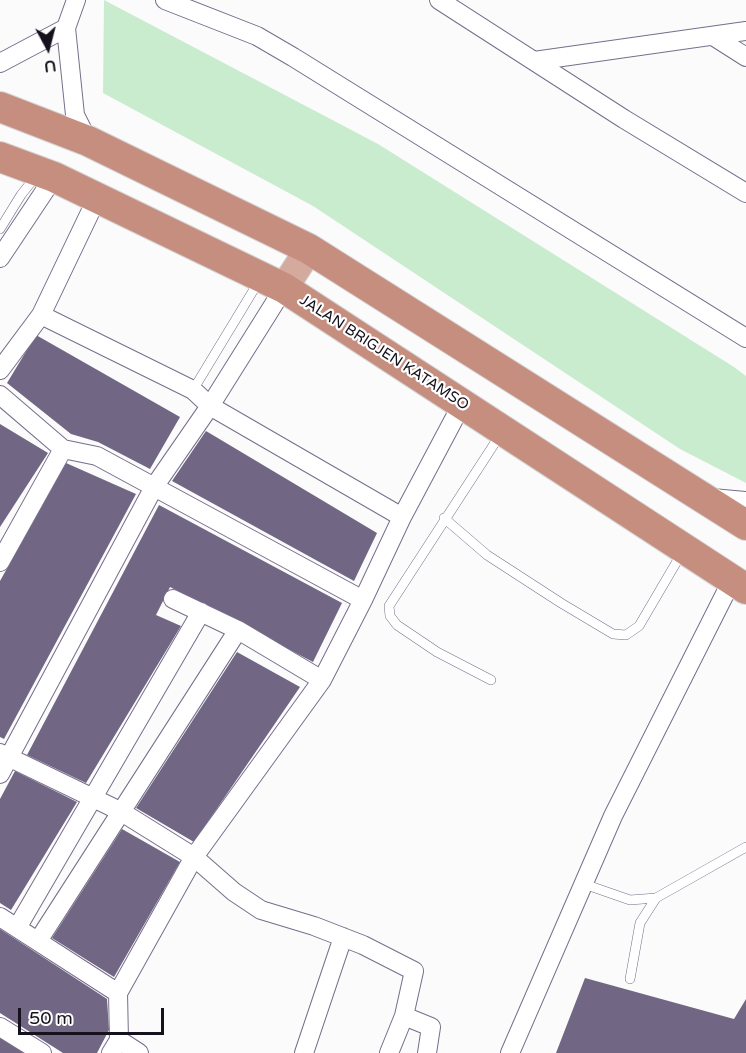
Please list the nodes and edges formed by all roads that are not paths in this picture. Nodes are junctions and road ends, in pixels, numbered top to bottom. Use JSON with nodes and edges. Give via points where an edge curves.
{"nodes":[{"id":1,"x":76,"y":0,"type":"edge"},
{"id":2,"x":165,"y":0,"type":"edge"},
{"id":3,"x":439,"y":0,"type":"edge"},
{"id":4,"x":66,"y":28,"type":"junction"},
{"id":5,"x":746,"y":31,"type":"edge"},
{"id":6,"x":713,"y":36,"type":"junction"},
{"id":7,"x":746,"y":57,"type":"edge"},
{"id":8,"x":534,"y":61,"type":"junction"},
{"id":9,"x":0,"y":63,"type":"edge"},
{"id":10,"x":0,"y":107,"type":"edge"},
{"id":11,"x":88,"y":141,"type":"junction"},
{"id":12,"x":0,"y":157,"type":"edge"},
{"id":13,"x":47,"y":174,"type":"junction"},
{"id":14,"x":746,"y":193,"type":"edge"},
{"id":15,"x":97,"y":198,"type":"junction"},
{"id":16,"x":0,"y":230,"type":"edge"},
{"id":17,"x":309,"y":249,"type":"junction"},
{"id":18,"x":0,"y":258,"type":"edge"},
{"id":19,"x":272,"y":283,"type":"junction"},
{"id":20,"x":41,"y":315,"type":"junction"},
{"id":21,"x":746,"y":339,"type":"edge"},
{"id":22,"x":0,"y":370,"type":"edge"},
{"id":23,"x":193,"y":390,"type":"junction"},
{"id":24,"x":0,"y":395,"type":"edge"},
{"id":25,"x":462,"y":404,"type":"junction"},
{"id":26,"x":210,"y":406,"type":"junction"},
{"id":27,"x":503,"y":430,"type":"junction"},
{"id":28,"x":63,"y":449,"type":"junction"},
{"id":29,"x":154,"y":487,"type":"junction"},
{"id":30,"x":702,"y":497,"type":"junction"},
{"id":31,"x":746,"y":501,"type":"edge"},
{"id":32,"x":402,"y":517,"type":"junction"},
{"id":33,"x":444,"y":518,"type":"junction"},
{"id":34,"x":746,"y":525,"type":"edge"},
{"id":35,"x":684,"y":549,"type":"junction"},
{"id":36,"x":0,"y":562,"type":"edge"},
{"id":37,"x":739,"y":584,"type":"edge"},
{"id":38,"x":173,"y":599,"type":"dead end"},
{"id":39,"x":363,"y":600,"type":"junction"},
{"id":40,"x":201,"y":612,"type":"junction"},
{"id":41,"x":238,"y":630,"type":"junction"},
{"id":42,"x":322,"y":680,"type":"junction"},
{"id":43,"x":491,"y":680,"type":"dead end"},
{"id":44,"x":3,"y":762,"type":"edge"},
{"id":45,"x":93,"y":798,"type":"junction"},
{"id":46,"x":120,"y":811,"type":"junction"},
{"id":47,"x":746,"y":847,"type":"edge"},
{"id":48,"x":194,"y":857,"type":"junction"},
{"id":49,"x":584,"y":884,"type":"junction"},
{"id":50,"x":656,"y":898,"type":"junction"},
{"id":51,"x":0,"y":917,"type":"edge"},
{"id":52,"x":17,"y":928,"type":"junction"},
{"id":53,"x":343,"y":937,"type":"junction"},
{"id":54,"x":38,"y":941,"type":"junction"},
{"id":55,"x":630,"y":979,"type":"dead end"},
{"id":56,"x":118,"y":993,"type":"junction"},
{"id":57,"x":404,"y":1016,"type":"junction"},
{"id":58,"x":0,"y":1027,"type":"edge"},
{"id":59,"x":115,"y":1047,"type":"edge"},
{"id":60,"x":42,"y":1053,"type":"edge"},
{"id":61,"x":139,"y":1053,"type":"edge"},
{"id":62,"x":304,"y":1053,"type":"edge"},
{"id":63,"x":389,"y":1053,"type":"edge"},
{"id":64,"x":427,"y":1053,"type":"edge"},
{"id":65,"x":510,"y":1053,"type":"edge"}],
"edges":[{"from":1,"to":4,"type":"street"},
{"from":2,"to":21,"type":"street","via":[[257,36],[293,57]]},
{"from":3,"to":8,"type":"street"},
{"from":4,"to":9,"type":"street"},
{"from":4,"to":11,"type":"street","via":[[75,115]]},
{"from":5,"to":6,"type":"street"},
{"from":6,"to":7,"type":"street"},
{"from":6,"to":8,"type":"street"},
{"from":8,"to":14,"type":"street"},
{"from":10,"to":11,"type":"highway"},
{"from":11,"to":17,"type":"highway"},
{"from":12,"to":13,"type":"highway","name":"JALAN BRIGJEN KATAMSO"},
{"from":13,"to":15,"type":"highway","name":"JALAN BRIGJEN KATAMSO"},
{"from":13,"to":16,"type":"lane","via":[[21,195]]},
{"from":13,"to":18,"type":"street"},
{"from":15,"to":19,"type":"highway","name":"JALAN BRIGJEN KATAMSO"},
{"from":15,"to":20,"type":"street"},
{"from":17,"to":19,"type":"main road"},
{"from":17,"to":30,"type":"highway"},
{"from":19,"to":23,"type":"lane","via":[[243,309]]},
{"from":19,"to":25,"type":"highway","name":"JALAN BRIGJEN KATAMSO"},
{"from":19,"to":26,"type":"street"},
{"from":20,"to":22,"type":"street"},
{"from":20,"to":23,"type":"street"},
{"from":23,"to":26,"type":"street"},
{"from":24,"to":28,"type":"street"},
{"from":25,"to":27,"type":"highway","name":"JALAN BRIGJEN KATAMSO"},
{"from":25,"to":32,"type":"street"},
{"from":26,"to":29,"type":"street"},
{"from":26,"to":32,"type":"street"},
{"from":27,"to":33,"type":"lane"},
{"from":27,"to":35,"type":"highway","name":"JALAN BRIGJEN KATAMSO"},
{"from":28,"to":29,"type":"street","via":[[97,456]]},
{"from":28,"to":36,"type":"street"},
{"from":29,"to":39,"type":"street"},
{"from":29,"to":44,"type":"street"},
{"from":30,"to":31,"type":"street"},
{"from":30,"to":34,"type":"highway"},
{"from":32,"to":39,"type":"street"},
{"from":33,"to":35,"type":"lane","via":[[487,555],[613,634],[626,635],[639,626]]},
{"from":33,"to":43,"type":"lane","via":[[389,606],[390,616],[437,652]]},
{"from":35,"to":37,"type":"highway","name":"JALAN BRIGJEN KATAMSO"},
{"from":37,"to":49,"type":"street","via":[[613,816]]},
{"from":38,"to":40,"type":"street"},
{"from":39,"to":42,"type":"street"},
{"from":40,"to":41,"type":"street"},
{"from":40,"to":45,"type":"street"},
{"from":41,"to":42,"type":"street"},
{"from":41,"to":46,"type":"street"},
{"from":42,"to":48,"type":"street"},
{"from":44,"to":45,"type":"street"},
{"from":45,"to":46,"type":"street"},
{"from":45,"to":52,"type":"street"},
{"from":46,"to":48,"type":"street"},
{"from":46,"to":54,"type":"street"},
{"from":47,"to":50,"type":"lane"},
{"from":48,"to":53,"type":"street","via":[[261,910]]},
{"from":48,"to":56,"type":"street"},
{"from":49,"to":50,"type":"lane","via":[[630,900]]},
{"from":49,"to":65,"type":"street"},
{"from":50,"to":55,"type":"lane","via":[[640,923]]},
{"from":51,"to":52,"type":"street"},
{"from":52,"to":54,"type":"street"},
{"from":53,"to":57,"type":"street","via":[[414,971]]},
{"from":53,"to":62,"type":"street"},
{"from":54,"to":56,"type":"street"},
{"from":56,"to":59,"type":"street"},
{"from":57,"to":63,"type":"street"},
{"from":57,"to":64,"type":"street","via":[[430,1027]]},
{"from":58,"to":60,"type":"street"},
{"from":59,"to":61,"type":"street"}]}
